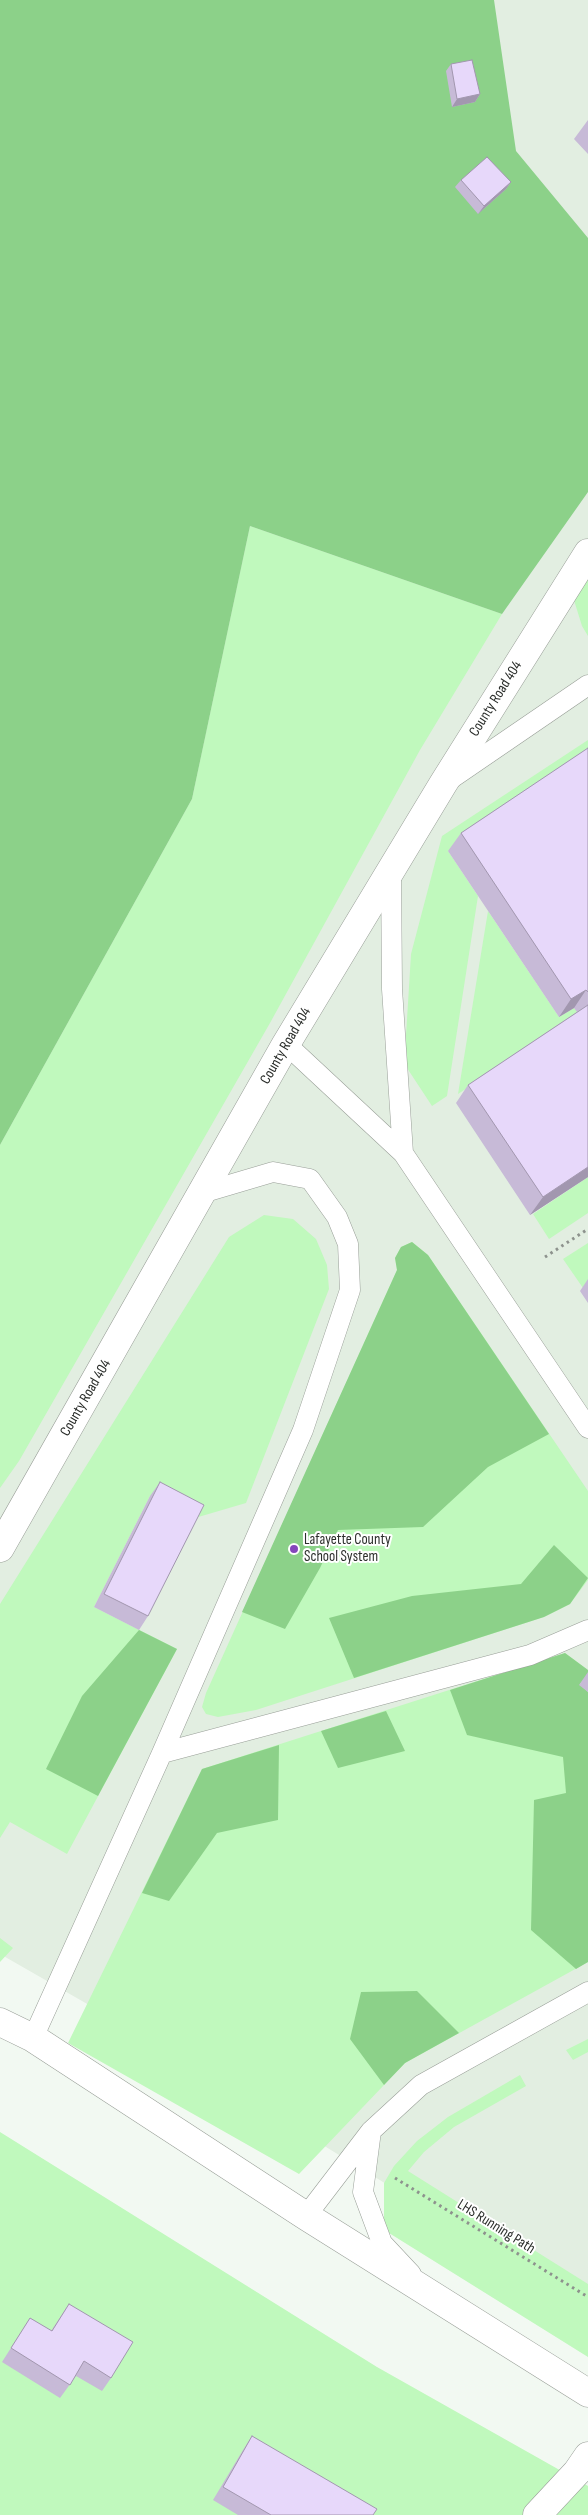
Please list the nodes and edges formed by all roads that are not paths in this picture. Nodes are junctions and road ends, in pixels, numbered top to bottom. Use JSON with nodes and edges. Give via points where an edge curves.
{"nodes":[{"id":1,"x":588,"y":553,"type":"edge"},
{"id":2,"x":588,"y":685,"type":"edge"},
{"id":3,"x":443,"y":784,"type":"junction"},
{"id":4,"x":392,"y":870,"type":"junction"},
{"id":5,"x":286,"y":1044,"type":"junction"},
{"id":6,"x":403,"y":1153,"type":"junction"},
{"id":7,"x":202,"y":1193,"type":"junction"},
{"id":8,"x":588,"y":1428,"type":"edge"},
{"id":9,"x":0,"y":1548,"type":"edge"},
{"id":10,"x":588,"y":1630,"type":"edge"},
{"id":11,"x":162,"y":1753,"type":"junction"},
{"id":12,"x":588,"y":1992,"type":"edge"},
{"id":13,"x":0,"y":2022,"type":"edge"},
{"id":14,"x":33,"y":2038,"type":"junction"},
{"id":15,"x":371,"y":2131,"type":"junction"},
{"id":16,"x":306,"y":2216,"type":"junction"},
{"id":17,"x":434,"y":2297,"type":"junction"},
{"id":18,"x":588,"y":2394,"type":"edge"},
{"id":19,"x":588,"y":2456,"type":"edge"},
{"id":20,"x":537,"y":2515,"type":"edge"}],
"edges":[{"from":1,"to":3,"type":"street","name":"County Road 404"},
{"from":2,"to":3,"type":"lane"},
{"from":3,"to":4,"type":"street","name":"County Road 404"},
{"from":4,"to":5,"type":"street","name":"County Road 404"},
{"from":4,"to":6,"type":"lane","via":[[392,989]]},
{"from":5,"to":6,"type":"lane"},
{"from":5,"to":7,"type":"street","name":"County Road 404"},
{"from":6,"to":8,"type":"lane"},
{"from":7,"to":9,"type":"street","name":"County Road 404"},
{"from":7,"to":11,"type":"lane","via":[[273,1172],[310,1179],[337,1217],[348,1244],[350,1290],[303,1430]]},
{"from":10,"to":11,"type":"lane","via":[[530,1655]]},
{"from":11,"to":14,"type":"lane"},
{"from":12,"to":15,"type":"lane","via":[[421,2085]]},
{"from":13,"to":14,"type":"street"},
{"from":14,"to":16,"type":"street"},
{"from":15,"to":16,"type":"lane"},
{"from":15,"to":17,"type":"lane","via":[[363,2192],[382,2243]]},
{"from":16,"to":17,"type":"street"},
{"from":17,"to":18,"type":"street"},
{"from":19,"to":20,"type":"street"}]}
